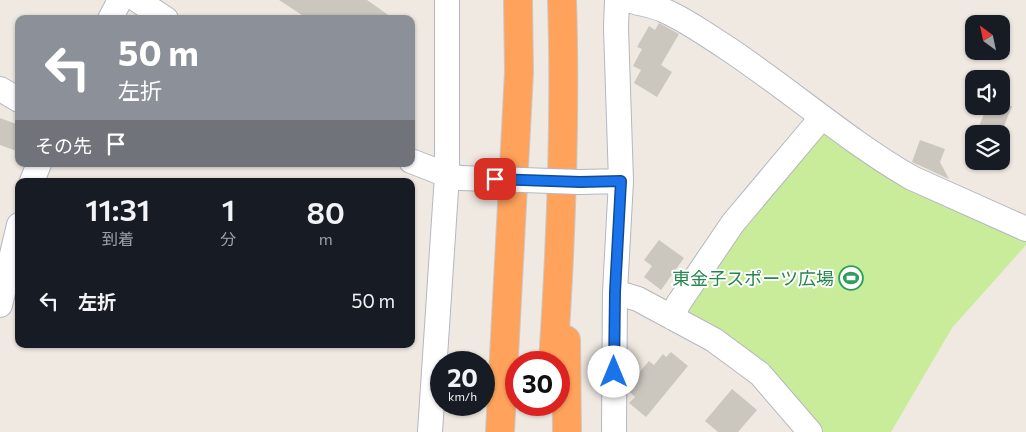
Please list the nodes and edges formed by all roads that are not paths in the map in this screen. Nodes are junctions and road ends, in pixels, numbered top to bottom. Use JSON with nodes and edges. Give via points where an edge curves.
{"nodes":[{"id":1,"x":137,"y":0,"type":"edge"},
{"id":2,"x":447,"y":0,"type":"edge"},
{"id":3,"x":518,"y":0,"type":"edge"},
{"id":4,"x":562,"y":0,"type":"edge"},
{"id":5,"x":618,"y":0,"type":"edge"},
{"id":6,"x":628,"y":0,"type":"edge"},
{"id":7,"x":160,"y":15,"type":"edge"},
{"id":8,"x":564,"y":71,"type":"junction"},
{"id":9,"x":0,"y":88,"type":"edge"},
{"id":10,"x":15,"y":97,"type":"edge"},
{"id":11,"x":822,"y":117,"type":"junction"},
{"id":12,"x":415,"y":162,"type":"edge"},
{"id":13,"x":454,"y":176,"type":"junction"},
{"id":14,"x":621,"y":181,"type":"junction"},
{"id":15,"x":1026,"y":229,"type":"edge"},
{"id":16,"x":15,"y":242,"type":"edge"},
{"id":17,"x":615,"y":292,"type":"junction"},
{"id":18,"x":0,"y":305,"type":"edge"},
{"id":19,"x":673,"y":318,"type":"junction"},
{"id":20,"x":554,"y":351,"type":"edge"},
{"id":21,"x":549,"y":416,"type":"edge"},
{"id":22,"x":430,"y":432,"type":"edge"},
{"id":23,"x":500,"y":432,"type":"edge"},
{"id":24,"x":548,"y":432,"type":"edge"},
{"id":25,"x":567,"y":432,"type":"edge"},
{"id":26,"x":614,"y":432,"type":"edge"},
{"id":27,"x":810,"y":432,"type":"edge"}],
"edges":[{"from":1,"to":7,"type":"street"},
{"from":2,"to":13,"type":"street"},
{"from":3,"to":23,"type":"highway","via":[[519,72]]},
{"from":4,"to":8,"type":"highway"},
{"from":5,"to":14,"type":"street"},
{"from":6,"to":11,"type":"street","via":[[664,10],[698,29]]},
{"from":8,"to":20,"type":"highway"},
{"from":8,"to":25,"type":"highway"},
{"from":9,"to":10,"type":"street"},
{"from":11,"to":15,"type":"street","via":[[912,178]]},
{"from":11,"to":19,"type":"street","via":[[733,223],[678,304]]},
{"from":12,"to":13,"type":"street"},
{"from":13,"to":14,"type":"street","bridge":true},
{"from":13,"to":22,"type":"street"},
{"from":14,"to":17,"type":"street"},
{"from":16,"to":18,"type":"street"},
{"from":17,"to":19,"type":"street","via":[[638,299]]},
{"from":17,"to":26,"type":"street"},
{"from":19,"to":27,"type":"street","via":[[714,340],[760,374]]},
{"from":21,"to":24,"type":"highway"}]}
